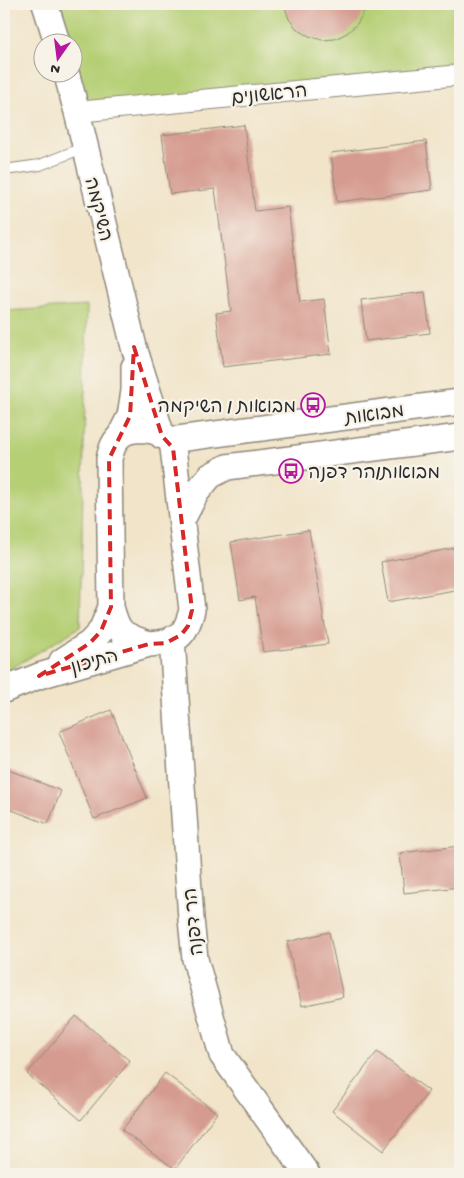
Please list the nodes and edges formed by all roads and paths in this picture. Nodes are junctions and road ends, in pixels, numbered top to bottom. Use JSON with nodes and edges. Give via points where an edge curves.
{"nodes":[{"id":1,"x":45,"y":4,"type":"edge"},
{"id":2,"x":54,"y":32,"type":"edge"},
{"id":3,"x":460,"y":74,"type":"edge"},
{"id":4,"x":69,"y":82,"type":"edge"},
{"id":5,"x":77,"y":112,"type":"junction"},
{"id":6,"x":85,"y":147,"type":"junction"},
{"id":7,"x":4,"y":170,"type":"edge"},
{"id":8,"x":134,"y":347,"type":"junction"},
{"id":9,"x":460,"y":402,"type":"edge"},
{"id":10,"x":120,"y":436,"type":"junction"},
{"id":11,"x":460,"y":437,"type":"edge"},
{"id":12,"x":166,"y":438,"type":"junction"},
{"id":13,"x":182,"y":520,"type":"junction"},
{"id":14,"x":110,"y":607,"type":"junction"},
{"id":15,"x":172,"y":639,"type":"junction"},
{"id":16,"x":148,"y":644,"type":"junction"},
{"id":17,"x":40,"y":676,"type":"junction"},
{"id":18,"x":4,"y":690,"type":"edge"},
{"id":19,"x":307,"y":1174,"type":"edge"}],
"edges":[{"from":1,"to":2,"type":"street"},
{"from":3,"to":5,"type":"street","name":"הראשונים"},
{"from":4,"to":5,"type":"street","name":"השיקמה"},
{"from":5,"to":6,"type":"street","name":"השיקמה"},
{"from":6,"to":7,"type":"lane","via":[[40,165]]},
{"from":6,"to":8,"type":"street","name":"השיקמה"},
{"from":8,"to":10,"type":"street","name":"השיקמה","via":[[134,391],[130,416]]},
{"from":8,"to":12,"type":"street","name":"השיקמה"},
{"from":9,"to":12,"type":"street","name":"מבואות"},
{"from":10,"to":12,"type":"street","via":[[134,430],[153,431]]},
{"from":10,"to":14,"type":"street","name":"השיקמה","via":[[109,459]]},
{"from":11,"to":13,"type":"street","name":"מבואות","via":[[227,467],[210,476],[196,493]]},
{"from":12,"to":13,"type":"street","name":"השיקמה","via":[[173,448]]},
{"from":13,"to":15,"type":"street","name":"השיקמה","via":[[192,610],[188,626],[181,635]]},
{"from":14,"to":16,"type":"street","via":[[123,634]]},
{"from":14,"to":17,"type":"street","name":"התיכון","via":[[101,631],[90,643]]},
{"from":15,"to":16,"type":"street","name":"התיכון","via":[[166,643]]},
{"from":15,"to":19,"type":"street","name":"הר דפנה","via":[[195,959],[222,1055]]},
{"from":16,"to":17,"type":"street","name":"התיכון"},
{"from":17,"to":18,"type":"street","name":"התיכון"}]}
